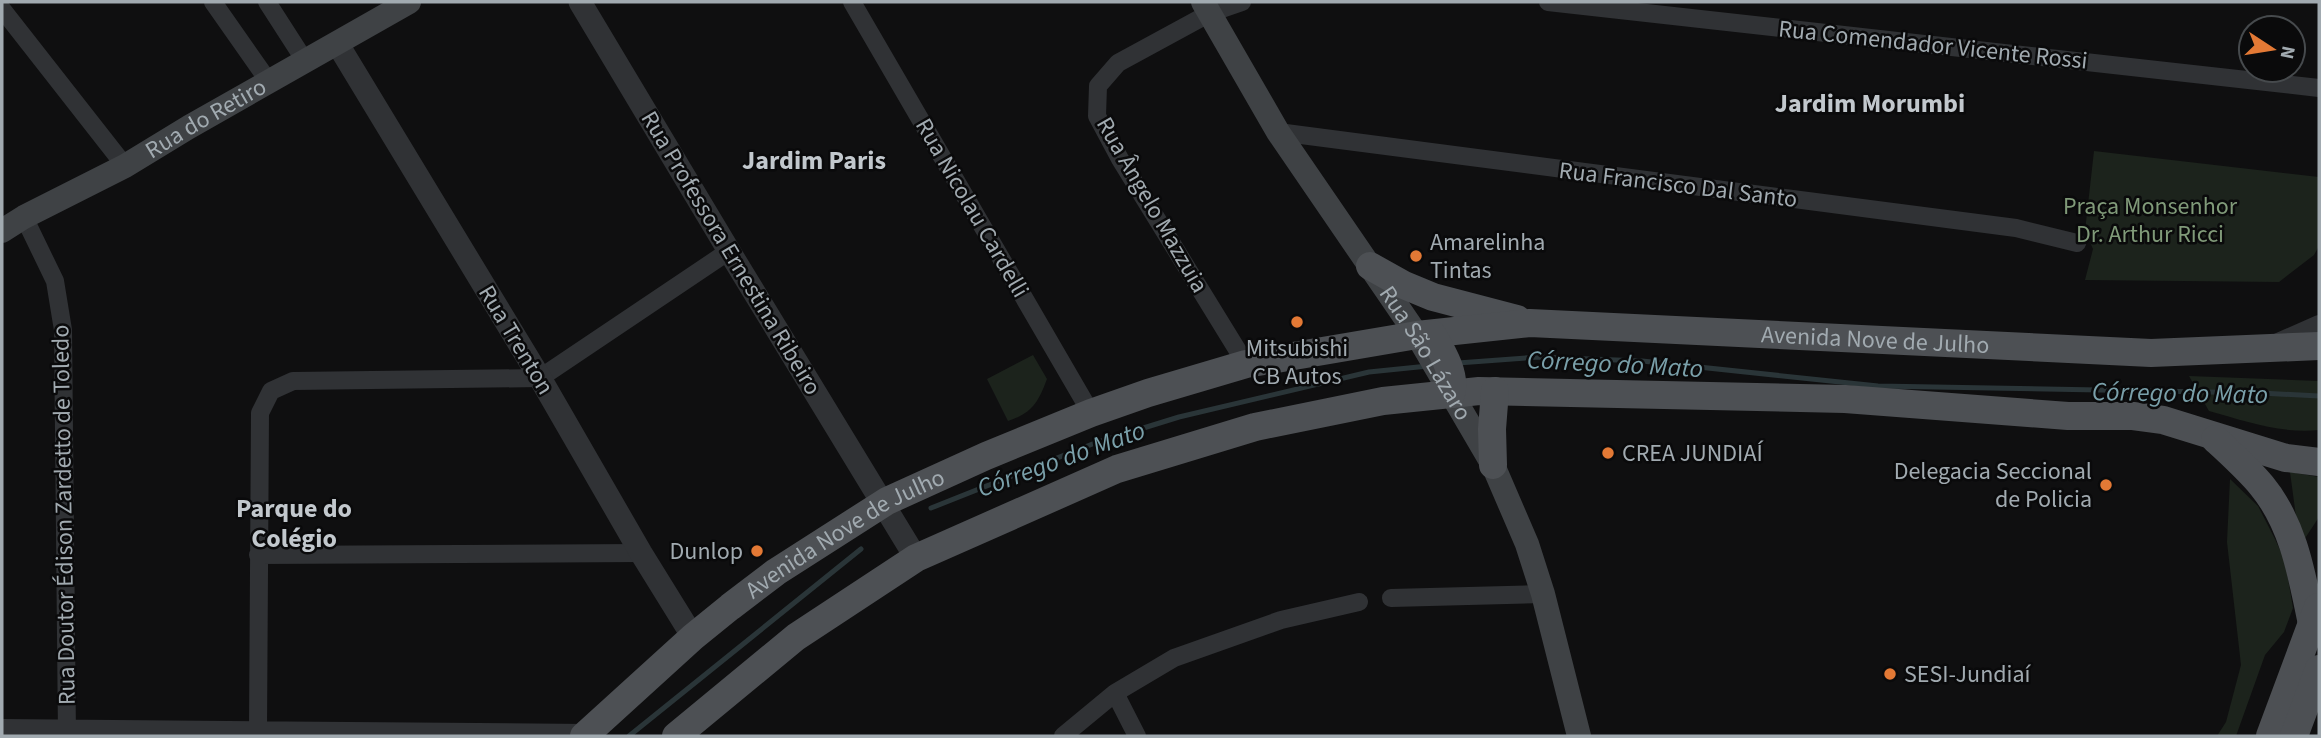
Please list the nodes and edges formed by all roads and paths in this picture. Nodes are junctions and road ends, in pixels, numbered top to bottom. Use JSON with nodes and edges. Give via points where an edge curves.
{"nodes":[{"id":1,"x":213,"y":2,"type":"edge"},
{"id":2,"x":267,"y":2,"type":"edge"},
{"id":3,"x":409,"y":2,"type":"edge"},
{"id":4,"x":580,"y":2,"type":"edge"},
{"id":5,"x":852,"y":2,"type":"edge"},
{"id":6,"x":1242,"y":2,"type":"edge"},
{"id":7,"x":1548,"y":2,"type":"edge"},
{"id":8,"x":1207,"y":8,"type":"edge"},
{"id":9,"x":2,"y":9,"type":"edge"},
{"id":10,"x":337,"y":43,"type":"junction"},
{"id":11,"x":305,"y":61,"type":"junction"},
{"id":12,"x":269,"y":82,"type":"junction"},
{"id":13,"x":2319,"y":88,"type":"edge"},
{"id":14,"x":1278,"y":132,"type":"junction"},
{"id":15,"x":125,"y":166,"type":"junction"},
{"id":16,"x":24,"y":217,"type":"junction"},
{"id":17,"x":2,"y":231,"type":"edge"},
{"id":18,"x":2077,"y":243,"type":"dead end"},
{"id":19,"x":729,"y":251,"type":"junction"},
{"id":20,"x":1370,"y":266,"type":"junction"},
{"id":21,"x":1530,"y":323,"type":"junction"},
{"id":22,"x":2319,"y":324,"type":"edge"},
{"id":23,"x":1429,"y":343,"type":"junction"},
{"id":24,"x":2319,"y":346,"type":"edge"},
{"id":25,"x":2260,"y":350,"type":"junction"},
{"id":26,"x":1246,"y":364,"type":"junction"},
{"id":27,"x":540,"y":378,"type":"junction"},
{"id":28,"x":1449,"y":386,"type":"junction"},
{"id":29,"x":1495,"y":391,"type":"junction"},
{"id":30,"x":1091,"y":414,"type":"junction"},
{"id":31,"x":2207,"y":433,"type":"junction"},
{"id":32,"x":2319,"y":462,"type":"edge"},
{"id":33,"x":1493,"y":465,"type":"junction"},
{"id":34,"x":886,"y":509,"type":"junction"},
{"id":35,"x":911,"y":550,"type":"junction"},
{"id":36,"x":641,"y":553,"type":"junction"},
{"id":37,"x":258,"y":555,"type":"junction"},
{"id":38,"x":1543,"y":594,"type":"junction"},
{"id":39,"x":1391,"y":598,"type":"dead end"},
{"id":40,"x":1359,"y":602,"type":"dead end"},
{"id":41,"x":2316,"y":614,"type":"edge"},
{"id":42,"x":693,"y":637,"type":"junction"},
{"id":43,"x":2319,"y":669,"type":"edge"},
{"id":44,"x":1115,"y":693,"type":"junction"},
{"id":45,"x":2,"y":728,"type":"edge"},
{"id":46,"x":258,"y":730,"type":"junction"},
{"id":47,"x":67,"y":732,"type":"edge"},
{"id":48,"x":585,"y":735,"type":"edge"},
{"id":49,"x":676,"y":736,"type":"edge"},
{"id":50,"x":1063,"y":736,"type":"edge"},
{"id":51,"x":1137,"y":736,"type":"edge"},
{"id":52,"x":1579,"y":736,"type":"edge"},
{"id":53,"x":2270,"y":736,"type":"edge"},
{"id":54,"x":2294,"y":736,"type":"edge"}],
"edges":[{"from":1,"to":12,"type":"street"},
{"from":2,"to":11,"type":"street"},
{"from":3,"to":10,"type":"main road","name":"Rua do Retiro"},
{"from":4,"to":19,"type":"street","name":"Rua Professora Ernestina Ribeiro"},
{"from":5,"to":30,"type":"street","name":"Rua Nicolau Cardelli"},
{"from":6,"to":8,"type":"street"},
{"from":7,"to":13,"type":"street","name":"Rua Comendador Vicente Rossi"},
{"from":8,"to":14,"type":"main road","name":"Rua São Lázaro"},
{"from":8,"to":26,"type":"street","name":"Rua Ângelo Mazzuia","via":[[1118,63],[1098,86],[1097,116]]},
{"from":9,"to":15,"type":"street"},
{"from":10,"to":11,"type":"main road","name":"Rua do Retiro"},
{"from":10,"to":27,"type":"street","name":"Rua Trenton"},
{"from":11,"to":12,"type":"main road","name":"Rua do Retiro"},
{"from":12,"to":15,"type":"main road","name":"Rua do Retiro"},
{"from":14,"to":18,"type":"street","name":"Rua Francisco Dal Santo","via":[[2016,228]]},
{"from":14,"to":20,"type":"main road","name":"Rua São Lázaro"},
{"from":15,"to":16,"type":"main road","name":"Rua do Retiro"},
{"from":16,"to":17,"type":"main road","name":"Rua do Retiro"},
{"from":16,"to":47,"type":"street","name":"Rua Doutor Édison Zardetto de Toledo","via":[[55,281],[63,330]]},
{"from":19,"to":27,"type":"street"},
{"from":19,"to":34,"type":"street","name":"Rua Professora Ernestina Ribeiro"},
{"from":20,"to":21,"type":"main road","via":[[1433,297]]},
{"from":20,"to":23,"type":"main road","name":"Rua São Lázaro"},
{"from":21,"to":23,"type":"main road","name":"Avenida Nove de Julho"},
{"from":21,"to":25,"type":"main road","name":"Avenida Nove de Julho","via":[[2151,354]]},
{"from":22,"to":25,"type":"street"},
{"from":23,"to":26,"type":"main road","name":"Avenida Nove de Julho"},
{"from":23,"to":28,"type":"main road"},
{"from":24,"to":25,"type":"main road","name":"Avenida Nove de Julho"},
{"from":26,"to":30,"type":"main road","name":"Avenida Nove de Julho"},
{"from":27,"to":36,"type":"street","name":"Rua Trenton"},
{"from":27,"to":37,"type":"street","via":[[293,382],[271,391],[260,413]]},
{"from":28,"to":29,"type":"main road"},
{"from":28,"to":33,"type":"main road","name":"Rua São Lázaro"},
{"from":28,"to":35,"type":"main road","via":[[1255,427],[1117,469]]},
{"from":29,"to":31,"type":"main road","via":[[1845,399],[2068,416],[2133,416]]},
{"from":29,"to":33,"type":"main road"},
{"from":30,"to":34,"type":"main road","name":"Avenida Nove de Julho","via":[[986,456]]},
{"from":31,"to":32,"type":"main road","via":[[2286,458]]},
{"from":31,"to":41,"type":"main road","via":[[2263,487],[2281,515]]},
{"from":33,"to":38,"type":"main road","name":"Rua São Lázaro"},
{"from":34,"to":35,"type":"street","name":"Rua Professora Ernestina Ribeiro"},
{"from":34,"to":42,"type":"main road","name":"Avenida Nove de Julho","via":[[776,572]]},
{"from":35,"to":49,"type":"main road"},
{"from":36,"to":37,"type":"street"},
{"from":36,"to":42,"type":"street","name":"Rua Trenton"},
{"from":37,"to":46,"type":"street"},
{"from":38,"to":39,"type":"street"},
{"from":38,"to":52,"type":"main road","name":"Rua São Lázaro"},
{"from":40,"to":44,"type":"street","via":[[1281,620],[1174,658]]},
{"from":41,"to":53,"type":"main road"},
{"from":42,"to":48,"type":"main road","name":"Avenida Nove de Julho"},
{"from":43,"to":54,"type":"main road"},
{"from":44,"to":50,"type":"street"},
{"from":44,"to":51,"type":"street"},
{"from":45,"to":47,"type":"street"},
{"from":46,"to":47,"type":"street"},
{"from":46,"to":48,"type":"street"}]}
